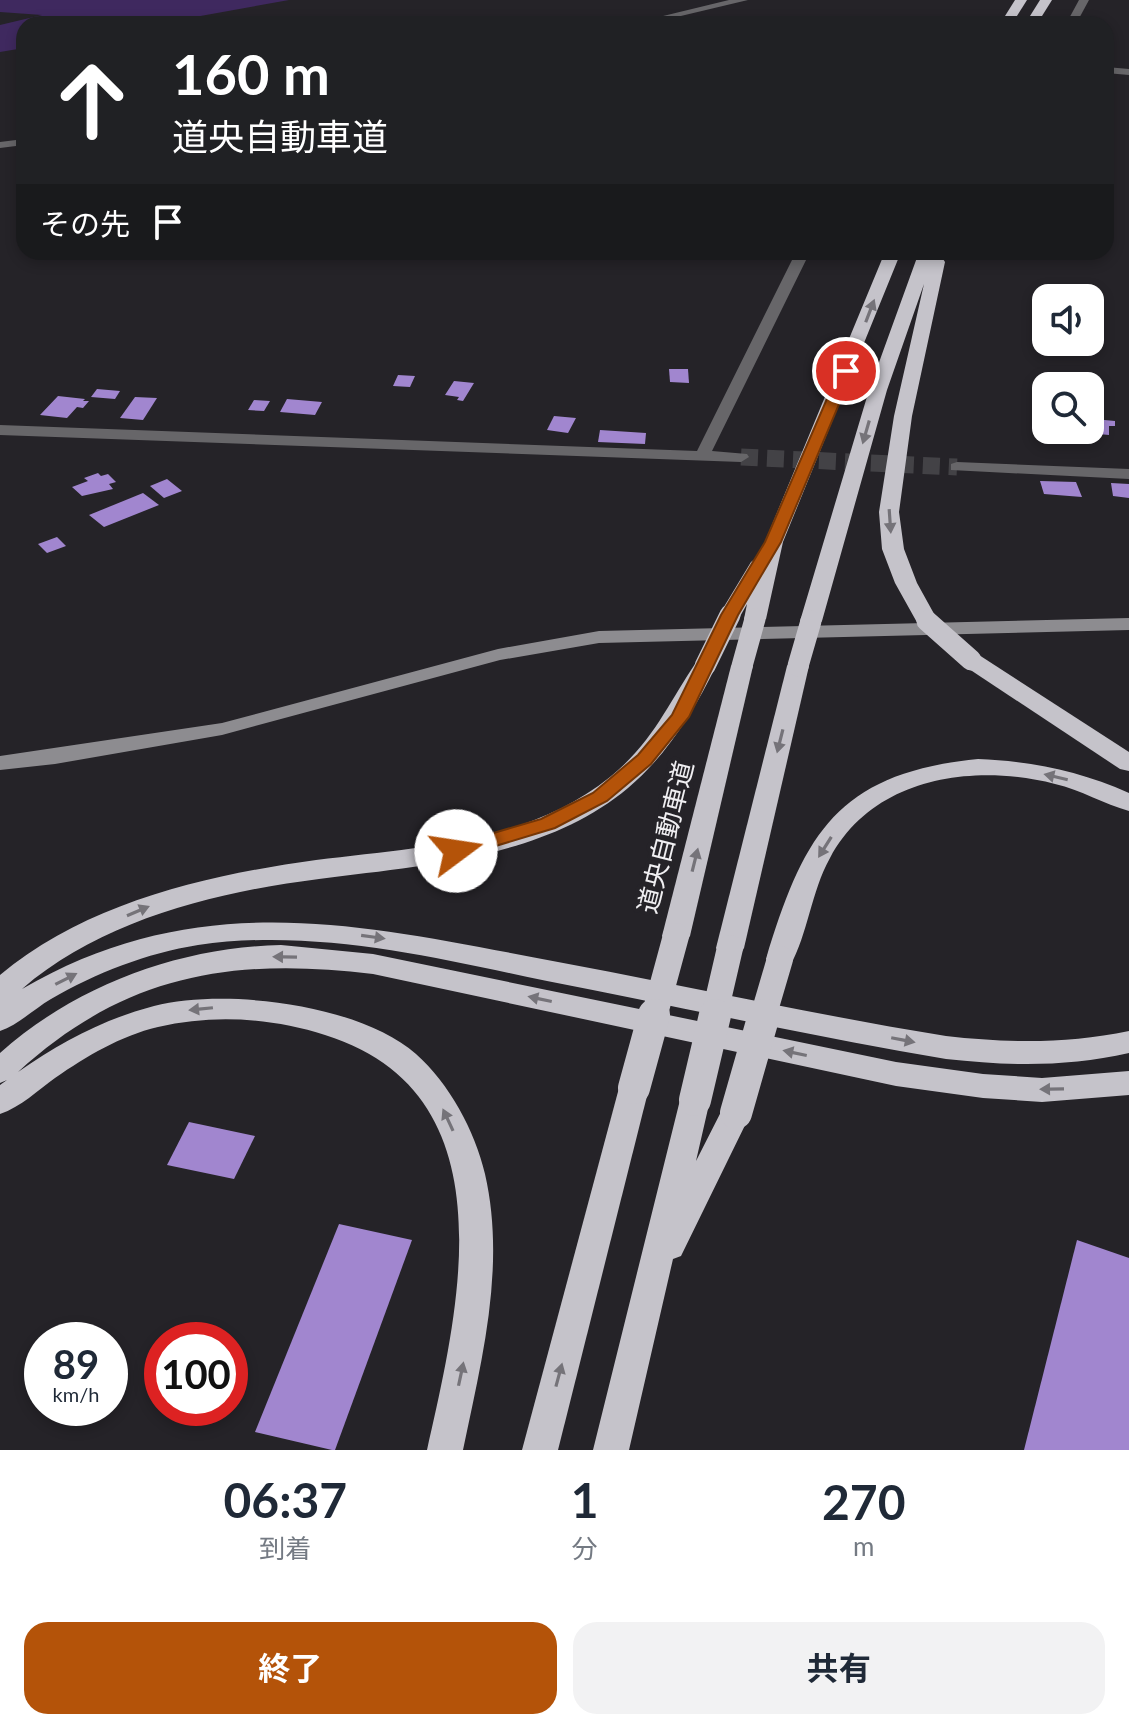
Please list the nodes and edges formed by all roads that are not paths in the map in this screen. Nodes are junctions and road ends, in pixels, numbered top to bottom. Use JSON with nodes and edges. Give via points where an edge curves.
{"nodes":[{"id":1,"x":743,"y":0,"type":"edge"},
{"id":2,"x":669,"y":16,"type":"edge"},
{"id":3,"x":799,"y":260,"type":"edge"},
{"id":4,"x":890,"y":260,"type":"edge"},
{"id":5,"x":924,"y":260,"type":"edge"},
{"id":6,"x":937,"y":260,"type":"edge"},
{"id":7,"x":0,"y":430,"type":"edge"},
{"id":8,"x":703,"y":454,"type":"junction"},
{"id":9,"x":741,"y":457,"type":"tunnel mouth"},
{"id":10,"x":957,"y":467,"type":"tunnel mouth"},
{"id":11,"x":1129,"y":474,"type":"edge"},
{"id":12,"x":773,"y":542,"type":"junction"},
{"id":13,"x":1129,"y":624,"type":"edge"},
{"id":14,"x":0,"y":763,"type":"edge"},
{"id":15,"x":1129,"y":763,"type":"edge"},
{"id":16,"x":1129,"y":803,"type":"edge"},
{"id":17,"x":0,"y":993,"type":"edge"},
{"id":18,"x":0,"y":1020,"type":"edge"},
{"id":19,"x":1129,"y":1042,"type":"edge"},
{"id":20,"x":0,"y":1071,"type":"edge"},
{"id":21,"x":1129,"y":1083,"type":"edge"},
{"id":22,"x":0,"y":1102,"type":"edge"},
{"id":23,"x":650,"y":1284,"type":"junction"},
{"id":24,"x":445,"y":1450,"type":"edge"},
{"id":25,"x":540,"y":1450,"type":"edge"},
{"id":26,"x":611,"y":1450,"type":"edge"}],
"edges":[{"from":1,"to":2,"type":"street"},
{"from":3,"to":8,"type":"street"},
{"from":12,"to":4,"type":"highway","name":"道央自動車道","one_way":true},
{"from":5,"to":23,"type":"highway","one_way":true,"bridge":true,"via":[[878,390],[798,666]]},
{"from":6,"to":15,"type":"highway","one_way":true,"bridge":true,"via":[[903,416],[889,512],[893,549],[927,621],[971,660]]},
{"from":7,"to":8,"type":"street"},
{"from":8,"to":9,"type":"street"},
{"from":10,"to":11,"type":"street"},
{"from":17,"to":12,"type":"highway","one_way":true,"bridge":true,"via":[[63,948],[156,903],[275,876],[456,851],[548,824],[600,797],[645,759],[680,717]]},
{"from":25,"to":12,"type":"highway","name":"道央自動車道","one_way":true,"bridge":true},
{"from":13,"to":14,"type":"street","via":[[599,637],[498,655],[222,729]]},
{"from":16,"to":23,"type":"highway","one_way":true,"bridge":true,"via":[[1088,785],[1018,770],[956,768],[894,784],[865,800],[838,826],[804,880],[736,1113]]},
{"from":18,"to":19,"type":"highway","one_way":true,"via":[[61,981],[139,948],[217,932],[297,929],[389,939],[921,1044],[1041,1055]]},
{"from":21,"to":20,"type":"highway","one_way":true,"via":[[1039,1090],[951,1083],[373,964],[315,957],[208,963],[150,979],[97,1000],[50,1029]]},
{"from":24,"to":22,"type":"highway","one_way":true,"via":[[474,1314],[478,1234],[469,1173],[446,1113],[410,1066],[366,1037],[298,1014],[210,1008],[127,1025],[57,1061]]},
{"from":23,"to":26,"type":"highway"}]}
